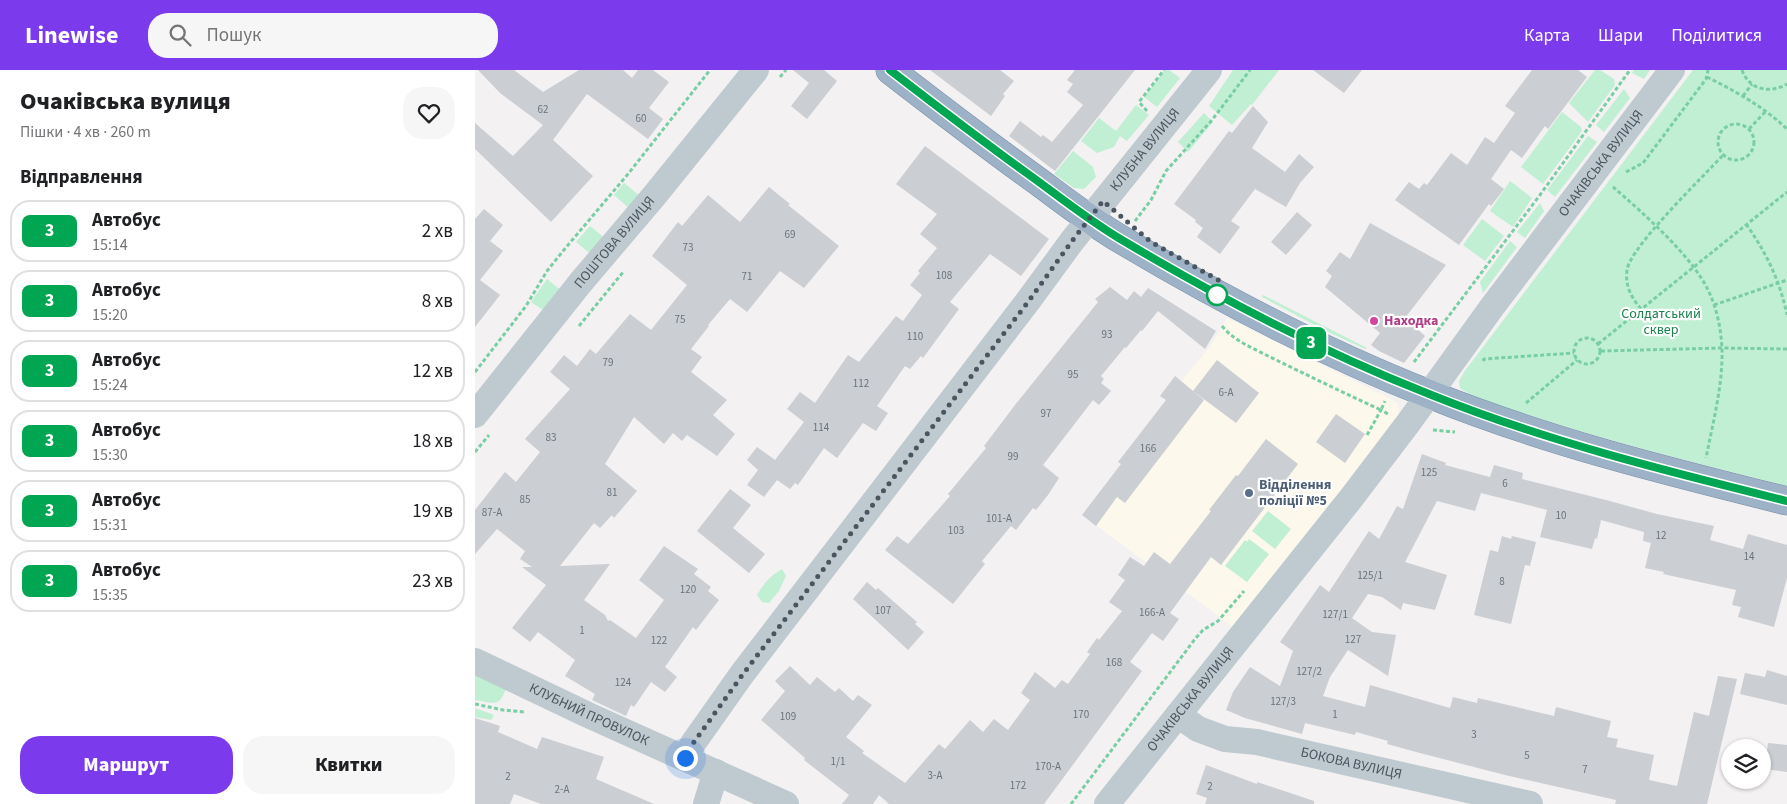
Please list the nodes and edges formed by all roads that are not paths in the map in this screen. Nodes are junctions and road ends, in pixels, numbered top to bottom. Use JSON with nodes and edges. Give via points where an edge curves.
{"nodes":[{"id":1,"x":756,"y":70,"type":"edge"},
{"id":2,"x":890,"y":70,"type":"edge"},
{"id":3,"x":1209,"y":70,"type":"edge"},
{"id":4,"x":1672,"y":70,"type":"edge"},
{"id":5,"x":1089,"y":219,"type":"junction"},
{"id":6,"x":1429,"y":394,"type":"junction"},
{"id":7,"x":475,"y":415,"type":"edge"},
{"id":8,"x":1787,"y":501,"type":"edge"},
{"id":9,"x":475,"y":661,"type":"edge"},
{"id":10,"x":1177,"y":715,"type":"junction"},
{"id":11,"x":685,"y":758,"type":"junction"},
{"id":12,"x":716,"y":772,"type":"junction"},
{"id":13,"x":706,"y":804,"type":"edge"},
{"id":14,"x":786,"y":804,"type":"edge"},
{"id":15,"x":1107,"y":804,"type":"edge"},
{"id":16,"x":1530,"y":804,"type":"edge"}],
"edges":[{"from":1,"to":7,"type":"street","name":"ПОШТОВА ВУЛИЦЯ"},
{"from":2,"to":5,"type":"highway"},
{"from":3,"to":5,"type":"street","name":"КЛУБНА ВУЛИЦЯ"},
{"from":4,"to":6,"type":"street","name":"ОЧАКІВСЬКА ВУЛИЦЯ"},
{"from":5,"to":6,"type":"highway","via":[[1248,312],[1360,366]]},
{"from":5,"to":11,"type":"street","name":"КЛУБНА ВУЛИЦЯ","via":[[743,674]]},
{"from":6,"to":8,"type":"highway","via":[[1598,452]]},
{"from":6,"to":10,"type":"street","name":"ОЧАКІВСЬКА ВУЛИЦЯ"},
{"from":9,"to":11,"type":"street","name":"КЛУБНИЙ ПРОВУЛОК"},
{"from":10,"to":15,"type":"street","name":"ОЧАКІВСЬКА ВУЛИЦЯ"},
{"from":10,"to":16,"type":"street","name":"БОКОВА ВУЛИЦЯ","via":[[1198,729],[1225,739],[1257,742]]},
{"from":11,"to":12,"type":"street","name":"КЛУБНИЙ ПРОВУЛОК"},
{"from":12,"to":13,"type":"street"},
{"from":12,"to":14,"type":"street","name":"КЛУБНИЙ ПРОВУЛОК"}]}
